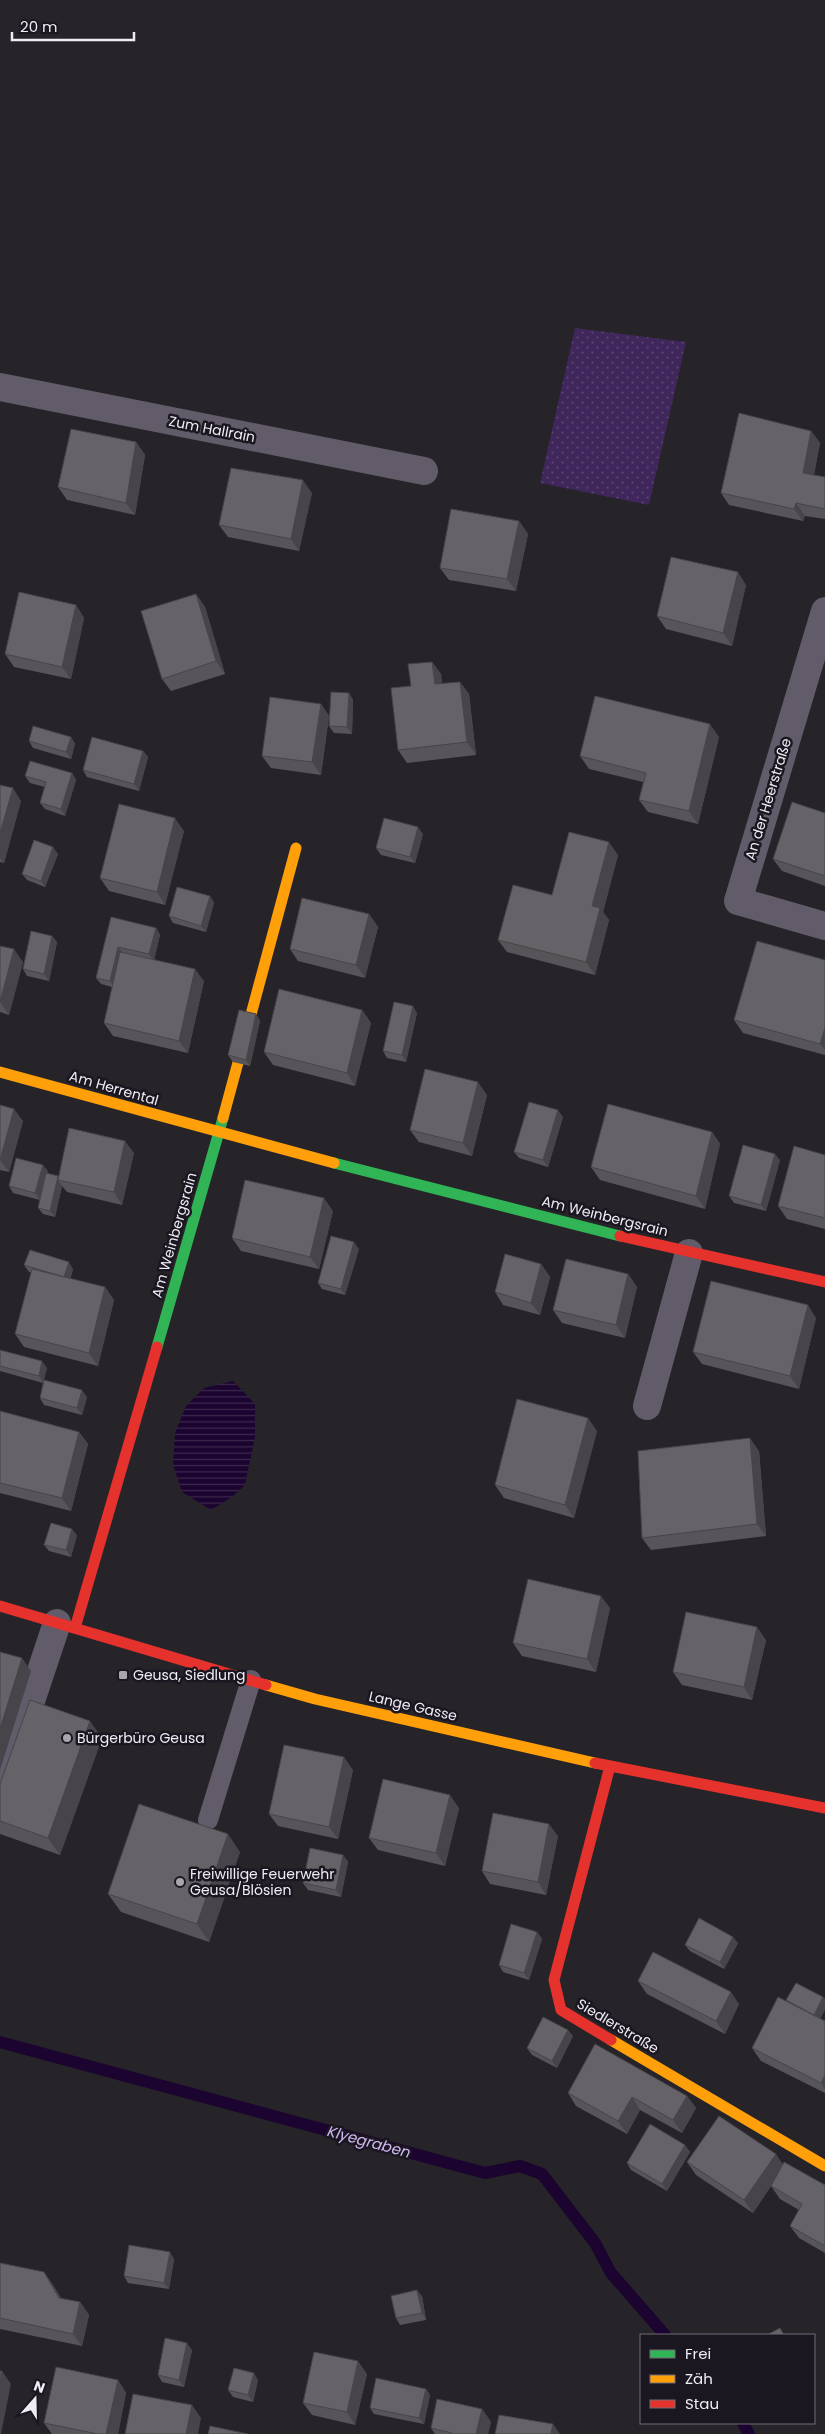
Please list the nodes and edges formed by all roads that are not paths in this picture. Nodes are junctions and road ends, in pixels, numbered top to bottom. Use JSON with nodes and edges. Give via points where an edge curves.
{"nodes":[{"id":1,"x":0,"y":387,"type":"edge"},
{"id":2,"x":424,"y":471,"type":"dead end"},
{"id":3,"x":825,"y":610,"type":"edge"},
{"id":4,"x":296,"y":848,"type":"dead end"},
{"id":5,"x":825,"y":926,"type":"edge"},
{"id":6,"x":0,"y":1072,"type":"edge"},
{"id":7,"x":219,"y":1133,"type":"junction"},
{"id":8,"x":380,"y":1175,"type":"joint"},
{"id":9,"x":689,"y":1253,"type":"junction"},
{"id":10,"x":825,"y":1282,"type":"edge"},
{"id":11,"x":647,"y":1406,"type":"dead end"},
{"id":12,"x":0,"y":1606,"type":"edge"},
{"id":13,"x":66,"y":1626,"type":"junction"},
{"id":14,"x":251,"y":1680,"type":"junction"},
{"id":15,"x":610,"y":1766,"type":"junction"},
{"id":16,"x":0,"y":1794,"type":"edge"},
{"id":17,"x":825,"y":1808,"type":"edge"},
{"id":18,"x":208,"y":1820,"type":"dead end"},
{"id":19,"x":825,"y":2166,"type":"edge"}],
"edges":[{"from":1,"to":2,"type":"street","name":"Zum Hallrain"},
{"from":3,"to":5,"type":"street","name":"An der Heerstraße","via":[[738,901]]},
{"from":4,"to":7,"type":"street","name":"Am Weinbergsrain"},
{"from":6,"to":7,"type":"street","name":"Am Herrental"},
{"from":7,"to":8,"type":"street","name":"Am Herrental"},
{"from":7,"to":13,"type":"street","name":"Am Weinbergsrain"},
{"from":8,"to":9,"type":"street","name":"Am Weinbergsrain"},
{"from":9,"to":10,"type":"street","name":"Am Weinbergsrain"},
{"from":9,"to":11,"type":"street"},
{"from":12,"to":13,"type":"street","name":"Lange Gasse"},
{"from":13,"to":14,"type":"street","name":"Lange Gasse"},
{"from":13,"to":16,"type":"street"},
{"from":14,"to":15,"type":"street","name":"Lange Gasse","via":[[315,1699]]},
{"from":14,"to":18,"type":"lane"},
{"from":15,"to":17,"type":"street","name":"Lange Gasse"},
{"from":15,"to":19,"type":"street","name":"Siedlerstraße","via":[[554,1980],[561,2010]]}]}
